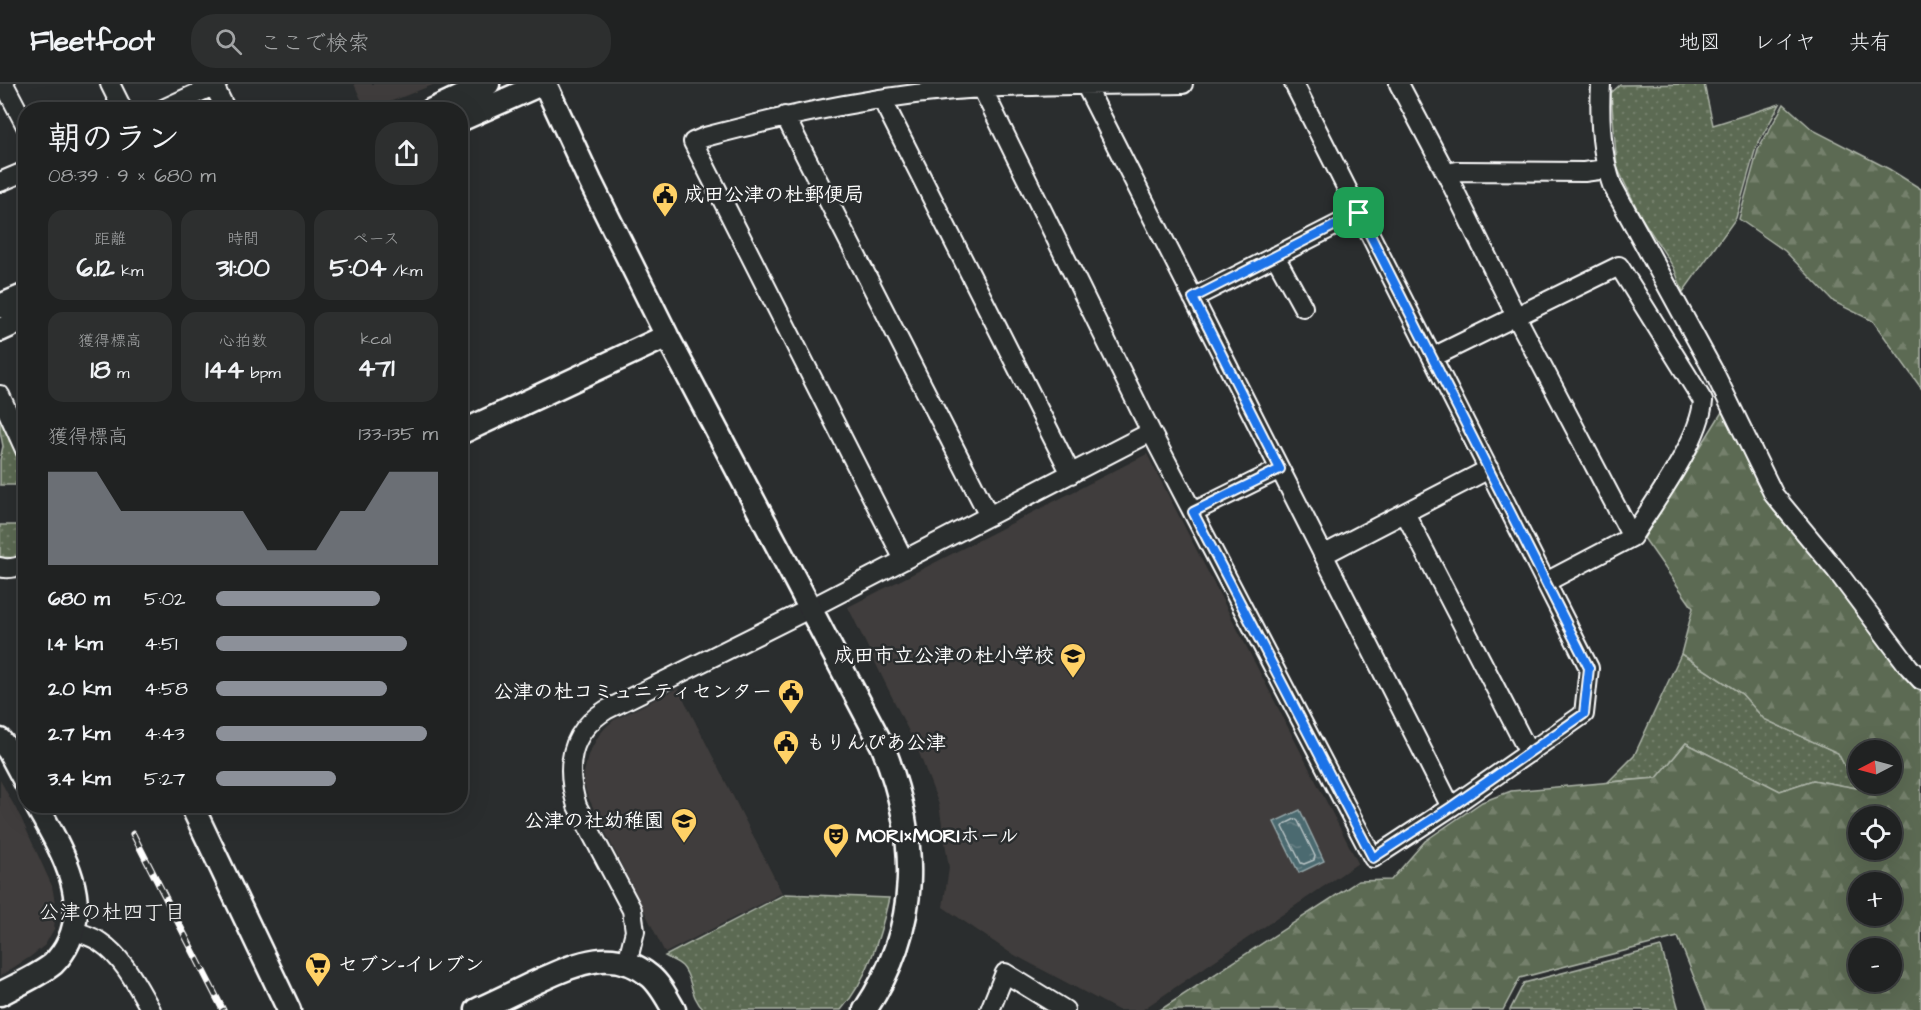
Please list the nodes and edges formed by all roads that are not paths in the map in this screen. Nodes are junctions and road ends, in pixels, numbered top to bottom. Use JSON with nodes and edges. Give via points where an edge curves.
{"nodes":[{"id":1,"x":4,"y":84,"type":"edge"},
{"id":2,"x":110,"y":84,"type":"edge"},
{"id":3,"x":215,"y":84,"type":"edge"},
{"id":4,"x":488,"y":84,"type":"edge"},
{"id":5,"x":543,"y":84,"type":"edge"},
{"id":6,"x":1183,"y":84,"type":"edge"},
{"id":7,"x":1294,"y":84,"type":"edge"},
{"id":8,"x":1399,"y":84,"type":"edge"},
{"id":9,"x":1601,"y":84,"type":"edge"},
{"id":10,"x":1086,"y":85,"type":"edge"},
{"id":11,"x":982,"y":88,"type":"junction"},
{"id":12,"x":882,"y":99,"type":"junction"},
{"id":13,"x":119,"y":102,"type":"edge"},
{"id":14,"x":178,"y":102,"type":"edge"},
{"id":15,"x":223,"y":102,"type":"edge"},
{"id":16,"x":449,"y":102,"type":"edge"},
{"id":17,"x":18,"y":111,"type":"edge"},
{"id":18,"x":786,"y":116,"type":"junction"},
{"id":19,"x":468,"y":117,"type":"edge"},
{"id":20,"x":1606,"y":169,"type":"junction"},
{"id":21,"x":18,"y":175,"type":"edge"},
{"id":22,"x":1447,"y":175,"type":"junction"},
{"id":23,"x":0,"y":183,"type":"edge"},
{"id":24,"x":1359,"y":213,"type":"junction"},
{"id":25,"x":1275,"y":256,"type":"junction"},
{"id":26,"x":18,"y":298,"type":"edge"},
{"id":27,"x":1193,"y":298,"type":"junction"},
{"id":28,"x":0,"y":306,"type":"edge"},
{"id":29,"x":1303,"y":307,"type":"dead end"},
{"id":30,"x":1516,"y":316,"type":"junction"},
{"id":31,"x":18,"y":322,"type":"edge"},
{"id":32,"x":0,"y":330,"type":"edge"},
{"id":33,"x":667,"y":336,"type":"junction"},
{"id":34,"x":1433,"y":357,"type":"junction"},
{"id":35,"x":0,"y":395,"type":"edge"},
{"id":36,"x":468,"y":429,"type":"edge"},
{"id":37,"x":1151,"y":432,"type":"junction"},
{"id":38,"x":18,"y":434,"type":"edge"},
{"id":39,"x":1280,"y":469,"type":"junction"},
{"id":40,"x":1489,"y":469,"type":"junction"},
{"id":41,"x":1071,"y":474,"type":"junction"},
{"id":42,"x":1193,"y":512,"type":"junction"},
{"id":43,"x":1405,"y":513,"type":"junction"},
{"id":44,"x":989,"y":516,"type":"junction"},
{"id":45,"x":1632,"y":537,"type":"junction"},
{"id":46,"x":1325,"y":554,"type":"junction"},
{"id":47,"x":904,"y":560,"type":"junction"},
{"id":48,"x":0,"y":567,"type":"edge"},
{"id":49,"x":18,"y":568,"type":"edge"},
{"id":50,"x":1546,"y":582,"type":"junction"},
{"id":51,"x":809,"y":609,"type":"junction"},
{"id":52,"x":1921,"y":680,"type":"edge"},
{"id":53,"x":0,"y":740,"type":"edge"},
{"id":54,"x":1529,"y":753,"type":"junction"},
{"id":55,"x":18,"y":768,"type":"edge"},
{"id":56,"x":1451,"y":807,"type":"junction"},
{"id":57,"x":41,"y":813,"type":"edge"},
{"id":58,"x":195,"y":813,"type":"edge"},
{"id":59,"x":73,"y":930,"type":"junction"},
{"id":60,"x":627,"y":963,"type":"junction"},
{"id":61,"x":0,"y":994,"type":"edge"},
{"id":62,"x":151,"y":1010,"type":"edge"},
{"id":63,"x":289,"y":1010,"type":"edge"},
{"id":64,"x":477,"y":1010,"type":"edge"},
{"id":65,"x":674,"y":1010,"type":"edge"},
{"id":66,"x":865,"y":1010,"type":"edge"},
{"id":67,"x":990,"y":1010,"type":"edge"},
{"id":68,"x":1065,"y":1010,"type":"edge"}],
"edges":[{"from":1,"to":17,"type":"street"},
{"from":2,"to":13,"type":"street"},
{"from":3,"to":14,"type":"street"},
{"from":3,"to":15,"type":"street"},
{"from":4,"to":16,"type":"street"},
{"from":5,"to":19,"type":"street"},
{"from":5,"to":33,"type":"street"},
{"from":6,"to":10,"type":"street"},
{"from":7,"to":24,"type":"street"},
{"from":8,"to":22,"type":"street"},
{"from":9,"to":20,"type":"street"},
{"from":10,"to":11,"type":"street"},
{"from":10,"to":27,"type":"street"},
{"from":11,"to":12,"type":"street"},
{"from":11,"to":37,"type":"street"},
{"from":12,"to":18,"type":"street"},
{"from":12,"to":41,"type":"street"},
{"from":18,"to":44,"type":"street"},
{"from":18,"to":47,"type":"street","via":[[693,142]]},
{"from":20,"to":22,"type":"street","via":[[1456,171]]},
{"from":20,"to":52,"type":"street","via":[[1713,370],[1774,495]]},
{"from":21,"to":23,"type":"street"},
{"from":22,"to":30,"type":"street"},
{"from":24,"to":25,"type":"street"},
{"from":24,"to":34,"type":"street"},
{"from":25,"to":27,"type":"street"},
{"from":25,"to":29,"type":"street"},
{"from":26,"to":28,"type":"street"},
{"from":27,"to":39,"type":"street"},
{"from":30,"to":34,"type":"street"},
{"from":30,"to":45,"type":"street"},
{"from":30,"to":45,"type":"street","via":[[1619,266],[1702,401],[1702,414],[1690,443]]},
{"from":31,"to":32,"type":"street"},
{"from":33,"to":36,"type":"street"},
{"from":33,"to":51,"type":"street"},
{"from":34,"to":40,"type":"street"},
{"from":35,"to":38,"type":"street"},
{"from":37,"to":41,"type":"street"},
{"from":37,"to":42,"type":"street"},
{"from":39,"to":42,"type":"street"},
{"from":39,"to":46,"type":"street"},
{"from":40,"to":43,"type":"street"},
{"from":40,"to":50,"type":"street"},
{"from":41,"to":44,"type":"street"},
{"from":42,"to":56,"type":"street","via":[[1373,858]]},
{"from":43,"to":46,"type":"street"},
{"from":43,"to":54,"type":"street"},
{"from":44,"to":47,"type":"street"},
{"from":45,"to":50,"type":"street"},
{"from":46,"to":56,"type":"street"},
{"from":47,"to":51,"type":"street"},
{"from":48,"to":49,"type":"street"},
{"from":50,"to":54,"type":"street","via":[[1589,668],[1584,714]]},
{"from":51,"to":60,"type":"street","via":[[606,710],[581,731],[570,765],[571,787],[577,806],[632,910],[635,931]]},
{"from":51,"to":66,"type":"street","via":[[883,747],[906,825],[909,871],[905,921],[896,952]]},
{"from":53,"to":55,"type":"street"},
{"from":54,"to":56,"type":"street"},
{"from":57,"to":59,"type":"street","via":[[71,877],[75,898]]},
{"from":58,"to":63,"type":"street"},
{"from":59,"to":61,"type":"street","via":[[64,952],[52,964]]},
{"from":59,"to":62,"type":"street","via":[[109,949]]},
{"from":60,"to":64,"type":"street","via":[[580,963]]},
{"from":60,"to":65,"type":"street","via":[[651,976]]},
{"from":67,"to":68,"type":"street","via":[[1005,973]]}]}
